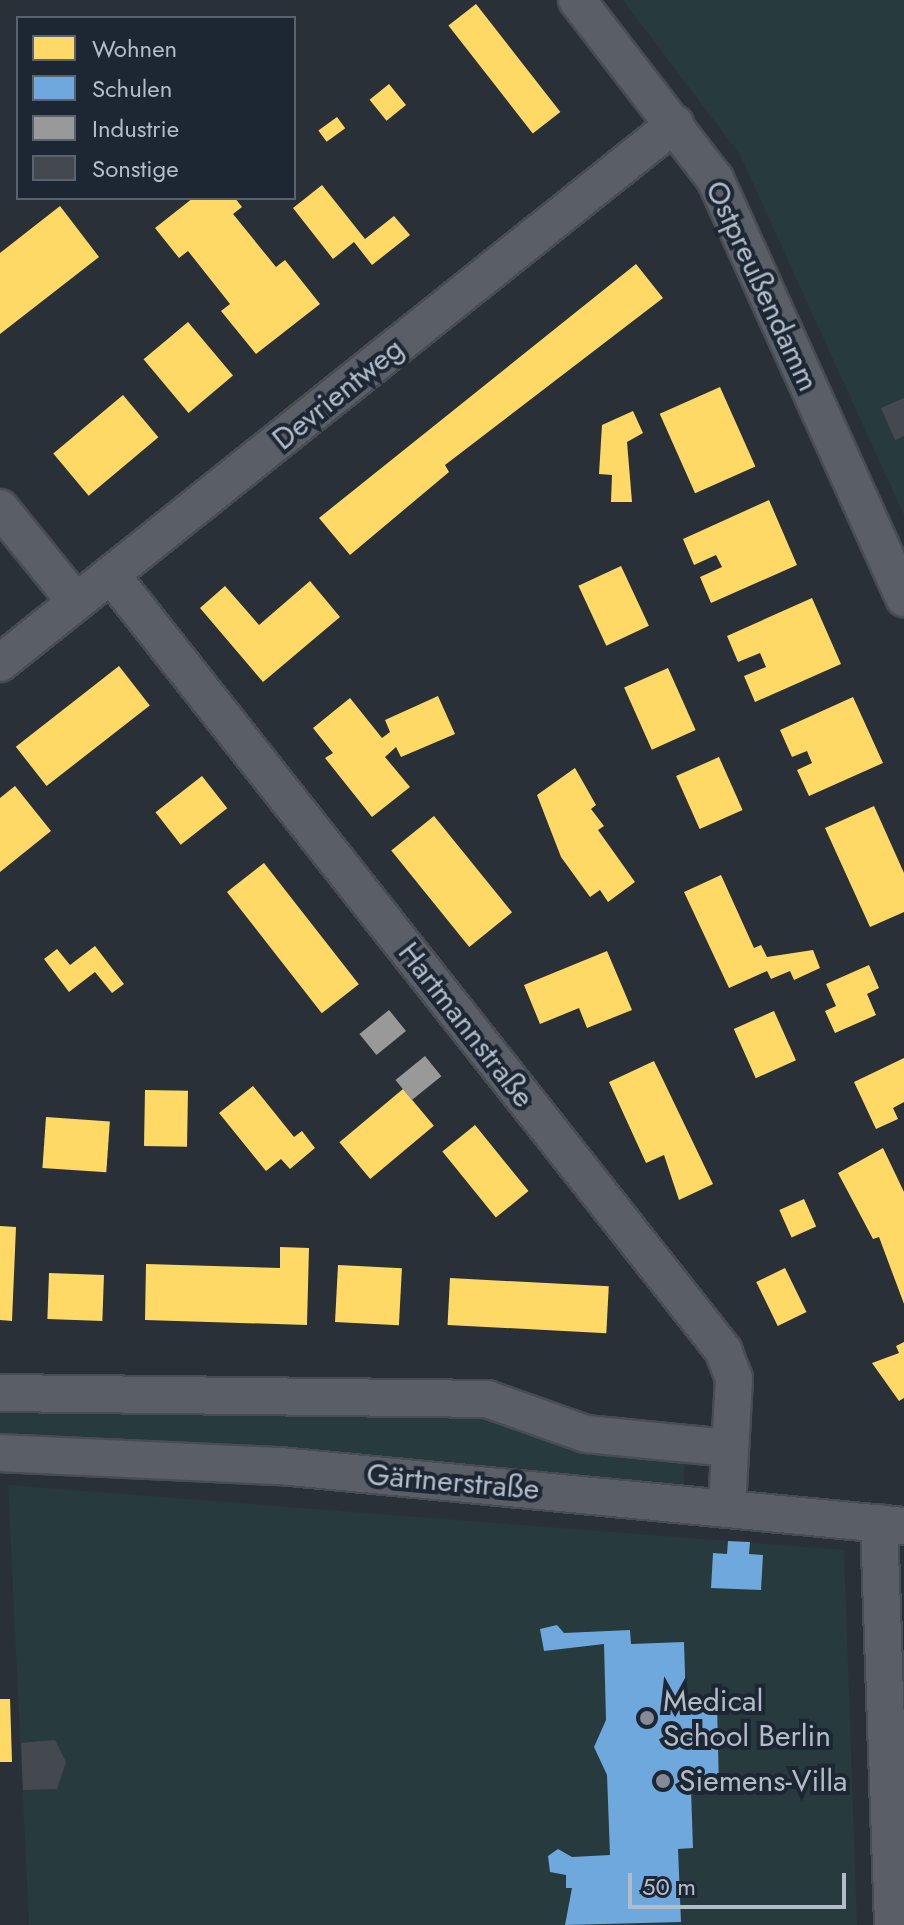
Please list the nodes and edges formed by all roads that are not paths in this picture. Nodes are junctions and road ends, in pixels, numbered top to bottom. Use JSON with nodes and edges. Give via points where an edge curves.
{"nodes":[{"id":1,"x":577,"y":0,"type":"edge"},
{"id":2,"x":675,"y":124,"type":"junction"},
{"id":3,"x":0,"y":508,"type":"edge"},
{"id":4,"x":111,"y":575,"type":"junction"},
{"id":5,"x":904,"y":598,"type":"edge"},
{"id":6,"x":76,"y":602,"type":"junction"},
{"id":7,"x":0,"y":663,"type":"edge"},
{"id":8,"x":0,"y":1393,"type":"edge"},
{"id":9,"x":729,"y":1448,"type":"junction"},
{"id":10,"x":0,"y":1453,"type":"edge"},
{"id":11,"x":727,"y":1506,"type":"junction"},
{"id":12,"x":892,"y":1525,"type":"edge"},
{"id":13,"x":893,"y":1925,"type":"edge"}],
"edges":[{"from":1,"to":2,"type":"street","name":"Ostpreußendamm"},
{"from":2,"to":4,"type":"street","name":"Devrientweg"},
{"from":2,"to":5,"type":"street","name":"Ostpreußendamm","via":[[715,179]]},
{"from":3,"to":6,"type":"street"},
{"from":4,"to":6,"type":"street","name":"Devrientweg"},
{"from":4,"to":9,"type":"street","name":"Hartmannstraße","via":[[723,1350],[734,1378]]},
{"from":6,"to":7,"type":"street","name":"Devrientweg"},
{"from":8,"to":9,"type":"street","via":[[487,1399],[586,1434]]},
{"from":9,"to":11,"type":"street","name":"Hartmannstraße"},
{"from":10,"to":11,"type":"street","name":"Gärtnerstraße","via":[[280,1466]]},
{"from":11,"to":12,"type":"street","name":"Gärtnerstraße"},
{"from":12,"to":13,"type":"street"}]}
